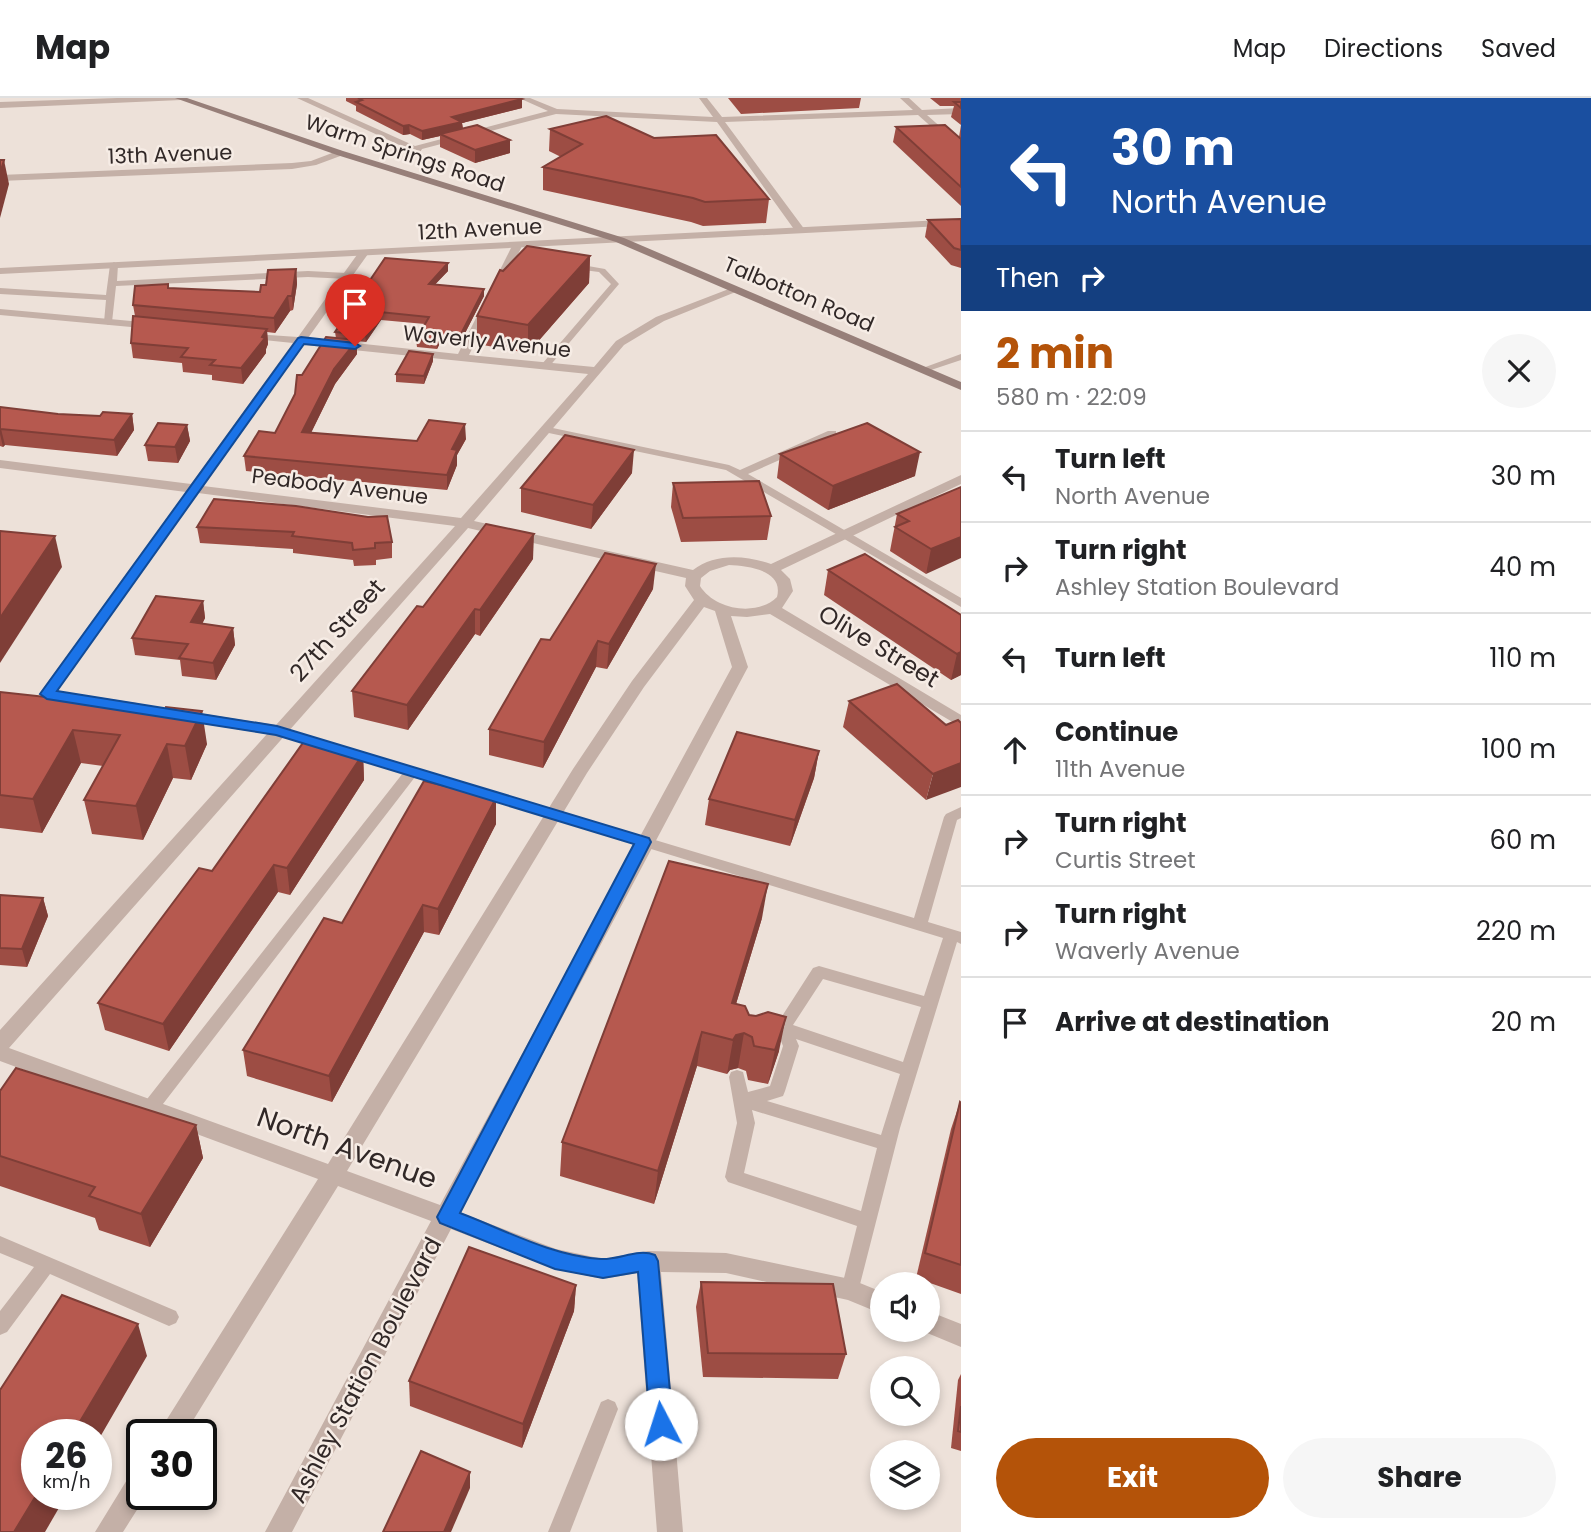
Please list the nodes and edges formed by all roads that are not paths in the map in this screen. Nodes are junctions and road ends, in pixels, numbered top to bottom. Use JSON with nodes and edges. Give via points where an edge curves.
{"nodes":[{"id":1,"x":180,"y":98,"type":"edge"},
{"id":2,"x":301,"y":98,"type":"edge"},
{"id":3,"x":523,"y":98,"type":"edge"},
{"id":4,"x":703,"y":98,"type":"edge"},
{"id":5,"x":904,"y":98,"type":"edge"},
{"id":6,"x":116,"y":99,"type":"edge"},
{"id":7,"x":0,"y":105,"type":"edge"},
{"id":8,"x":556,"y":111,"type":"junction"},
{"id":9,"x":961,"y":111,"type":"edge"},
{"id":10,"x":920,"y":113,"type":"junction"},
{"id":11,"x":720,"y":120,"type":"junction"},
{"id":12,"x":961,"y":150,"type":"edge"},
{"id":13,"x":340,"y":153,"type":"junction"},
{"id":14,"x":0,"y":178,"type":"edge"},
{"id":15,"x":961,"y":222,"type":"edge"},
{"id":16,"x":800,"y":230,"type":"junction"},
{"id":17,"x":620,"y":240,"type":"junction"},
{"id":18,"x":517,"y":246,"type":"junction"},
{"id":19,"x":363,"y":254,"type":"junction"},
{"id":20,"x":114,"y":265,"type":"junction"},
{"id":21,"x":559,"y":266,"type":"edge"},
{"id":22,"x":0,"y":271,"type":"edge"},
{"id":23,"x":347,"y":276,"type":"junction"},
{"id":24,"x":112,"y":284,"type":"junction"},
{"id":25,"x":738,"y":289,"type":"junction"},
{"id":26,"x":0,"y":291,"type":"edge"},
{"id":27,"x":110,"y":299,"type":"junction"},
{"id":28,"x":0,"y":312,"type":"edge"},
{"id":29,"x":108,"y":322,"type":"junction"},
{"id":30,"x":163,"y":327,"type":"edge"},
{"id":31,"x":232,"y":334,"type":"edge"},
{"id":32,"x":301,"y":340,"type":"junction"},
{"id":33,"x":462,"y":357,"type":"junction"},
{"id":34,"x":961,"y":357,"type":"edge"},
{"id":35,"x":545,"y":366,"type":"junction"},
{"id":36,"x":925,"y":369,"type":"junction"},
{"id":37,"x":594,"y":372,"type":"junction"},
{"id":38,"x":961,"y":386,"type":"edge"},
{"id":39,"x":548,"y":430,"type":"junction"},
{"id":40,"x":832,"y":433,"type":"edge"},
{"id":41,"x":0,"y":464,"type":"edge"},
{"id":42,"x":740,"y":474,"type":"junction"},
{"id":43,"x":961,"y":479,"type":"edge"},
{"id":44,"x":196,"y":488,"type":"junction"},
{"id":45,"x":465,"y":523,"type":"junction"},
{"id":46,"x":843,"y":535,"type":"junction"},
{"id":47,"x":771,"y":569,"type":"junction"},
{"id":48,"x":694,"y":575,"type":"junction"},
{"id":49,"x":701,"y":601,"type":"junction"},
{"id":50,"x":961,"y":603,"type":"edge"},
{"id":51,"x":773,"y":609,"type":"junction"},
{"id":52,"x":722,"y":611,"type":"junction"},
{"id":53,"x":142,"y":709,"type":"edge"},
{"id":54,"x":169,"y":713,"type":"edge"},
{"id":55,"x":961,"y":722,"type":"edge"},
{"id":56,"x":277,"y":730,"type":"junction"},
{"id":57,"x":412,"y":771,"type":"junction"},
{"id":58,"x":961,"y":812,"type":"edge"},
{"id":59,"x":554,"y":815,"type":"junction"},
{"id":60,"x":643,"y":842,"type":"junction"},
{"id":61,"x":919,"y":926,"type":"junction"},
{"id":62,"x":956,"y":937,"type":"edge"},
{"id":63,"x":930,"y":1003,"type":"junction"},
{"id":64,"x":783,"y":1028,"type":"junction"},
{"id":65,"x":749,"y":1042,"type":"edge"},
{"id":66,"x":0,"y":1044,"type":"edge"},
{"id":67,"x":0,"y":1053,"type":"edge"},
{"id":68,"x":909,"y":1070,"type":"junction"},
{"id":69,"x":737,"y":1077,"type":"dead end"},
{"id":70,"x":743,"y":1100,"type":"junction"},
{"id":71,"x":150,"y":1108,"type":"junction"},
{"id":72,"x":887,"y":1144,"type":"junction"},
{"id":73,"x":334,"y":1175,"type":"junction"},
{"id":74,"x":447,"y":1217,"type":"junction"},
{"id":75,"x":867,"y":1221,"type":"junction"},
{"id":76,"x":0,"y":1244,"type":"edge"},
{"id":77,"x":648,"y":1261,"type":"junction"},
{"id":78,"x":47,"y":1264,"type":"junction"},
{"id":79,"x":850,"y":1290,"type":"junction"},
{"id":80,"x":870,"y":1298,"type":"edge"},
{"id":81,"x":169,"y":1317,"type":"dead end"},
{"id":82,"x":0,"y":1326,"type":"edge"},
{"id":83,"x":940,"y":1327,"type":"edge"},
{"id":84,"x":961,"y":1336,"type":"edge"},
{"id":85,"x":608,"y":1409,"type":"dead end"},
{"id":86,"x":180,"y":1419,"type":"edge"},
{"id":87,"x":126,"y":1504,"type":"edge"},
{"id":88,"x":108,"y":1532,"type":"edge"},
{"id":89,"x":278,"y":1532,"type":"edge"},
{"id":90,"x":559,"y":1532,"type":"edge"},
{"id":91,"x":670,"y":1532,"type":"edge"}],
"edges":[{"from":1,"to":6,"type":"street"},
{"from":1,"to":13,"type":"main road","name":"Warm Springs Road"},
{"from":2,"to":8,"type":"street","via":[[416,150]]},
{"from":3,"to":8,"type":"street"},
{"from":4,"to":11,"type":"street"},
{"from":5,"to":10,"type":"street"},
{"from":6,"to":7,"type":"street"},
{"from":8,"to":11,"type":"street"},
{"from":9,"to":10,"type":"street"},
{"from":10,"to":11,"type":"street"},
{"from":10,"to":12,"type":"street"},
{"from":11,"to":16,"type":"street"},
{"from":13,"to":14,"type":"street","name":"13th Avenue","via":[[292,166]]},
{"from":13,"to":17,"type":"main road","name":"Warm Springs Road"},
{"from":15,"to":16,"type":"street","name":"12th Avenue"},
{"from":16,"to":17,"type":"street","name":"12th Avenue"},
{"from":17,"to":18,"type":"street","name":"12th Avenue"},
{"from":17,"to":25,"type":"main road","name":"Talbotton Road"},
{"from":18,"to":19,"type":"street","name":"12th Avenue"},
{"from":18,"to":33,"type":"street","via":[[516,264]]},
{"from":19,"to":20,"type":"street","name":"12th Avenue"},
{"from":19,"to":23,"type":"street"},
{"from":20,"to":22,"type":"street","name":"12th Avenue"},
{"from":20,"to":24,"type":"lane"},
{"from":21,"to":35,"type":"lane","via":[[596,268],[611,275],[615,284]]},
{"from":23,"to":24,"type":"lane"},
{"from":23,"to":32,"type":"street"},
{"from":24,"to":27,"type":"lane"},
{"from":25,"to":36,"type":"main road","name":"Talbotton Road"},
{"from":25,"to":37,"type":"street","name":"27th Street","via":[[638,330]]},
{"from":26,"to":27,"type":"lane"},
{"from":27,"to":29,"type":"lane"},
{"from":28,"to":29,"type":"street"},
{"from":29,"to":30,"type":"street"},
{"from":31,"to":32,"type":"street","name":"Waverly Avenue"},
{"from":32,"to":33,"type":"street","name":"Waverly Avenue"},
{"from":32,"to":44,"type":"street"},
{"from":33,"to":35,"type":"street","name":"Waverly Avenue"},
{"from":34,"to":36,"type":"lane"},
{"from":35,"to":37,"type":"street","name":"Waverly Avenue"},
{"from":36,"to":38,"type":"main road","name":"Talbotton Road"},
{"from":37,"to":39,"type":"street","name":"27th Street"},
{"from":39,"to":42,"type":"lane"},
{"from":39,"to":45,"type":"street","name":"27th Street"},
{"from":40,"to":42,"type":"lane"},
{"from":41,"to":44,"type":"street","name":"Peabody Avenue"},
{"from":42,"to":46,"type":"lane"},
{"from":43,"to":46,"type":"street"},
{"from":44,"to":45,"type":"street","name":"Peabody Avenue"},
{"from":44,"to":53,"type":"street","via":[[47,694]]},
{"from":45,"to":48,"type":"street"},
{"from":45,"to":56,"type":"street","name":"27th Street"},
{"from":46,"to":47,"type":"street"},
{"from":46,"to":50,"type":"lane"},
{"from":47,"to":48,"type":"street","via":[[728,561]]},
{"from":47,"to":51,"type":"street","via":[[787,585],[787,594]]},
{"from":48,"to":49,"type":"street","via":[[691,583]]},
{"from":49,"to":52,"type":"street"},
{"from":49,"to":59,"type":"street","via":[[661,649]]},
{"from":51,"to":52,"type":"street","via":[[749,614]]},
{"from":51,"to":55,"type":"street","name":"Olive Street"},
{"from":52,"to":60,"type":"street","name":"Ashley Station Boulevard","via":[[740,667]]},
{"from":54,"to":56,"type":"street"},
{"from":56,"to":57,"type":"lane"},
{"from":56,"to":66,"type":"street","name":"27th Street"},
{"from":57,"to":59,"type":"lane"},
{"from":57,"to":71,"type":"lane"},
{"from":58,"to":61,"type":"lane","via":[[951,817]]},
{"from":59,"to":60,"type":"lane"},
{"from":59,"to":73,"type":"street"},
{"from":60,"to":61,"type":"lane"},
{"from":60,"to":74,"type":"street","name":"Ashley Station Boulevard"},
{"from":61,"to":62,"type":"lane"},
{"from":62,"to":63,"type":"lane"},
{"from":63,"to":64,"type":"lane","via":[[819,972]]},
{"from":63,"to":68,"type":"lane"},
{"from":64,"to":65,"type":"lane"},
{"from":64,"to":68,"type":"lane"},
{"from":64,"to":70,"type":"lane","via":[[791,1046],[777,1091]]},
{"from":67,"to":71,"type":"street","name":"North Avenue"},
{"from":68,"to":72,"type":"lane"},
{"from":69,"to":70,"type":"lane"},
{"from":70,"to":72,"type":"lane"},
{"from":70,"to":75,"type":"lane","via":[[746,1122],[734,1177]]},
{"from":71,"to":73,"type":"street","name":"North Avenue"},
{"from":72,"to":75,"type":"lane"},
{"from":73,"to":74,"type":"street","name":"North Avenue"},
{"from":73,"to":86,"type":"street"},
{"from":74,"to":77,"type":"street","name":"North Avenue","via":[[555,1259],[603,1269]]},
{"from":74,"to":89,"type":"street","name":"Ashley Station Boulevard"},
{"from":75,"to":79,"type":"lane"},
{"from":76,"to":78,"type":"lane"},
{"from":77,"to":79,"type":"street","name":"North Avenue","via":[[726,1263]]},
{"from":77,"to":91,"type":"street"},
{"from":78,"to":81,"type":"lane"},
{"from":78,"to":82,"type":"lane"},
{"from":79,"to":80,"type":"street","name":"North Avenue"},
{"from":83,"to":84,"type":"street"},
{"from":85,"to":90,"type":"lane"},
{"from":87,"to":88,"type":"street"}]}
